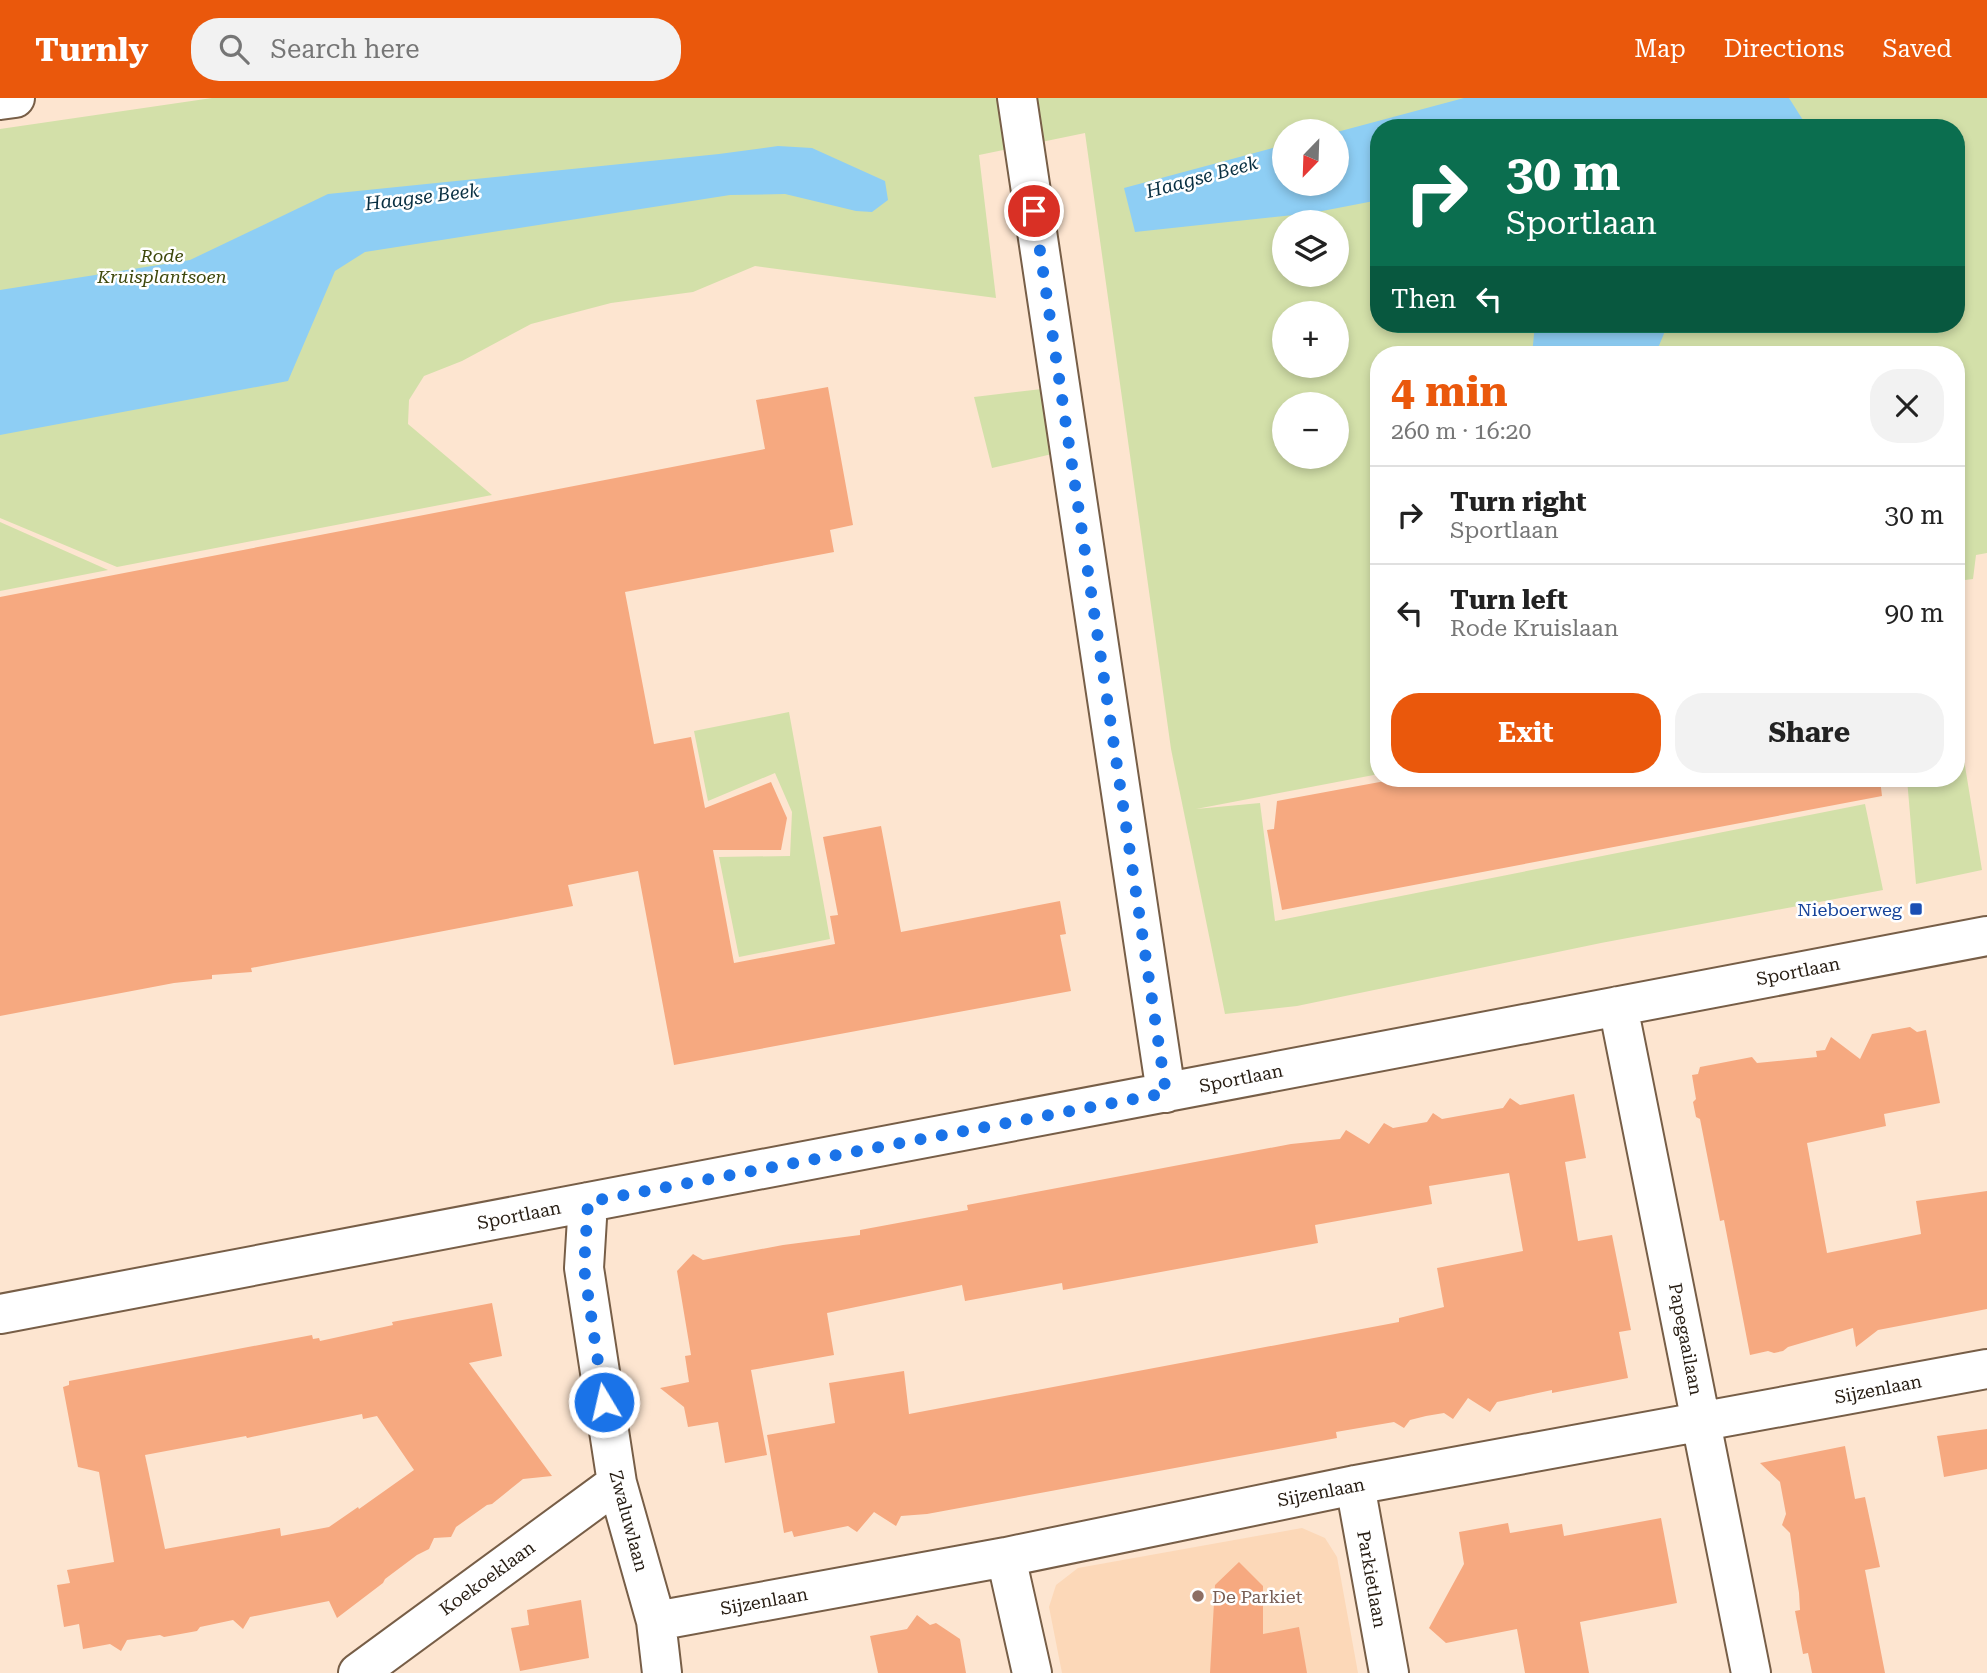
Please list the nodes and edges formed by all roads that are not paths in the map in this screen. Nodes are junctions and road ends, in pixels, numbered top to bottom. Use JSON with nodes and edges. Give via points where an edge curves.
{"nodes":[{"id":1,"x":15,"y":98,"type":"edge"},
{"id":2,"x":1017,"y":98,"type":"edge"},
{"id":3,"x":0,"y":100,"type":"edge"},
{"id":4,"x":1987,"y":936,"type":"edge"},
{"id":5,"x":1618,"y":1006,"type":"junction"},
{"id":6,"x":1166,"y":1093,"type":"junction"},
{"id":7,"x":588,"y":1202,"type":"junction"},
{"id":8,"x":0,"y":1314,"type":"edge"},
{"id":9,"x":1987,"y":1368,"type":"edge"},
{"id":10,"x":1702,"y":1422,"type":"junction"},
{"id":11,"x":617,"y":1483,"type":"junction"},
{"id":12,"x":1355,"y":1485,"type":"junction"},
{"id":13,"x":1006,"y":1557,"type":"junction"},
{"id":14,"x":656,"y":1621,"type":"junction"},
{"id":15,"x":358,"y":1673,"type":"edge"},
{"id":16,"x":662,"y":1673,"type":"edge"},
{"id":17,"x":1032,"y":1673,"type":"edge"},
{"id":18,"x":1389,"y":1673,"type":"edge"},
{"id":19,"x":1751,"y":1673,"type":"edge"}],
"edges":[{"from":1,"to":3,"type":"street"},
{"from":2,"to":6,"type":"street"},
{"from":4,"to":5,"type":"street","name":"Sportlaan"},
{"from":5,"to":6,"type":"street","name":"Sportlaan"},
{"from":5,"to":10,"type":"street","name":"Papegaailaan"},
{"from":6,"to":7,"type":"street","name":"Sportlaan"},
{"from":7,"to":8,"type":"street","name":"Sportlaan"},
{"from":7,"to":11,"type":"street","name":"Zwaluwlaan","via":[[584,1268]]},
{"from":9,"to":10,"type":"street","name":"Sijzenlaan"},
{"from":10,"to":12,"type":"street","name":"Sijzenlaan"},
{"from":10,"to":19,"type":"street","name":"Papegaailaan"},
{"from":11,"to":14,"type":"street","name":"Zwaluwlaan"},
{"from":11,"to":15,"type":"street","name":"Koekoeklaan"},
{"from":12,"to":13,"type":"street","name":"Sijzenlaan"},
{"from":12,"to":18,"type":"street","name":"Parkietlaan"},
{"from":13,"to":14,"type":"street","name":"Sijzenlaan"},
{"from":13,"to":17,"type":"street"},
{"from":14,"to":16,"type":"street","name":"Zwaluwlaan"}]}
